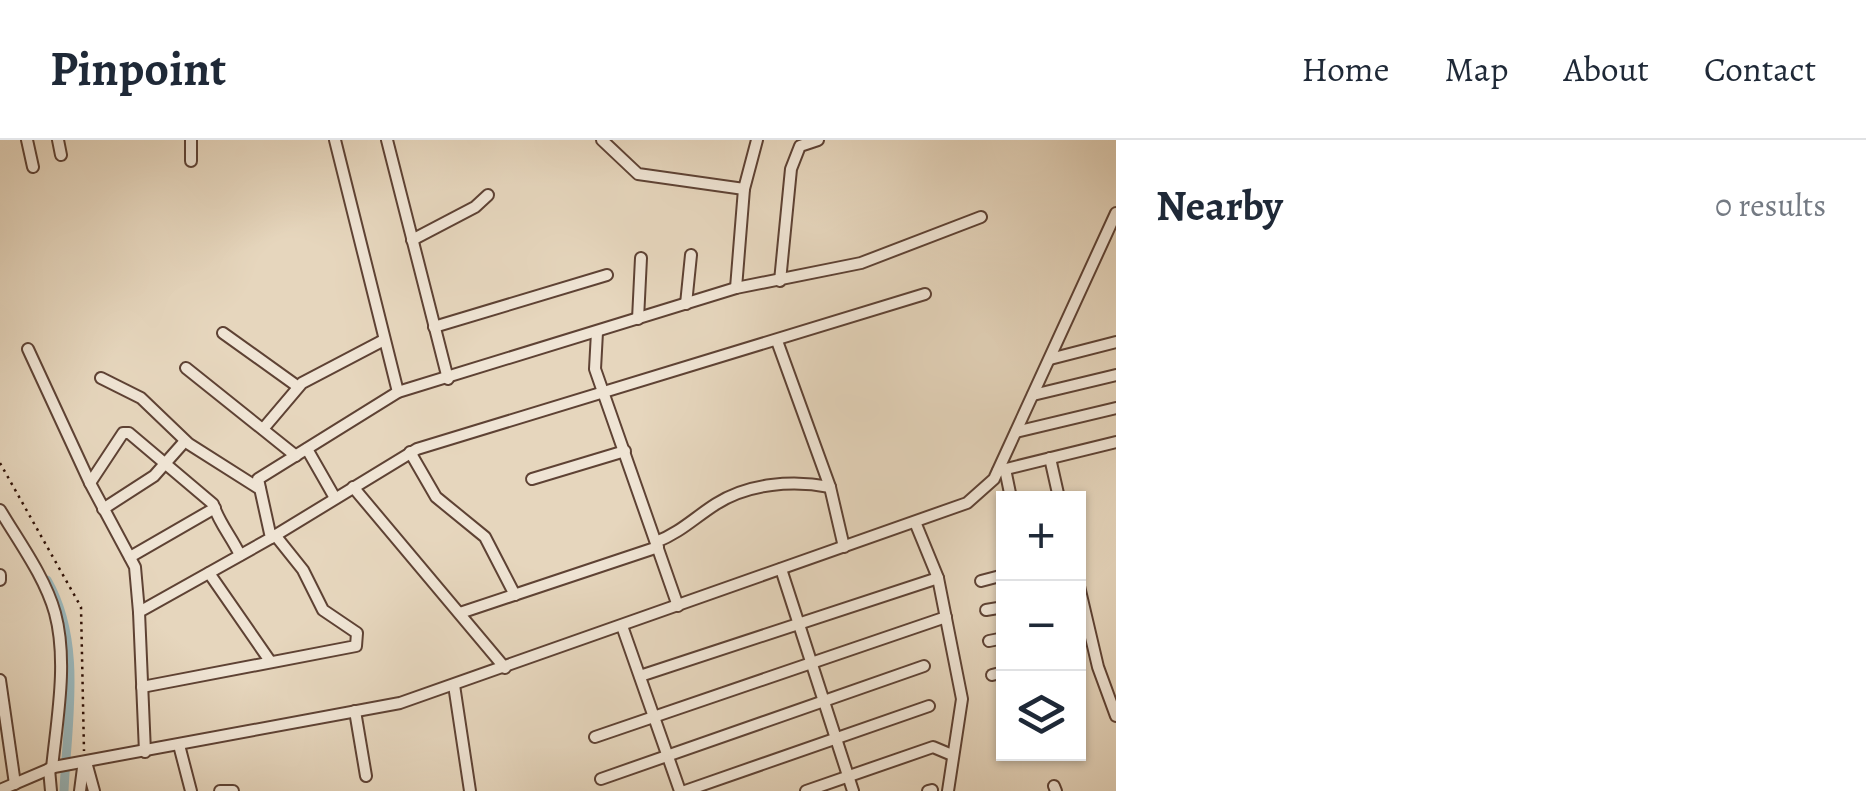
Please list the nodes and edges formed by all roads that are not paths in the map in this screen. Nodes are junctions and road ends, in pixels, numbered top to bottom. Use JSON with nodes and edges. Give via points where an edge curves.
{"nodes":[{"id":1,"x":27,"y":140,"type":"edge"},
{"id":2,"x":58,"y":140,"type":"edge"},
{"id":3,"x":191,"y":140,"type":"edge"},
{"id":4,"x":388,"y":140,"type":"edge"},
{"id":5,"x":602,"y":140,"type":"edge"},
{"id":6,"x":756,"y":140,"type":"edge"},
{"id":7,"x":818,"y":140,"type":"edge"},
{"id":8,"x":335,"y":141,"type":"edge"},
{"id":9,"x":60,"y":155,"type":"dead end"},
{"id":10,"x":191,"y":161,"type":"dead end"},
{"id":11,"x":33,"y":167,"type":"dead end"},
{"id":12,"x":744,"y":189,"type":"junction"},
{"id":13,"x":488,"y":195,"type":"dead end"},
{"id":14,"x":1116,"y":213,"type":"edge"},
{"id":15,"x":981,"y":217,"type":"dead end"},
{"id":16,"x":1111,"y":233,"type":"edge"},
{"id":17,"x":412,"y":240,"type":"junction"},
{"id":18,"x":691,"y":254,"type":"dead end"},
{"id":19,"x":641,"y":258,"type":"dead end"},
{"id":20,"x":607,"y":275,"type":"dead end"},
{"id":21,"x":780,"y":281,"type":"junction"},
{"id":22,"x":736,"y":288,"type":"junction"},
{"id":23,"x":925,"y":294,"type":"dead end"},
{"id":24,"x":686,"y":304,"type":"junction"},
{"id":25,"x":638,"y":319,"type":"junction"},
{"id":26,"x":434,"y":327,"type":"junction"},
{"id":27,"x":223,"y":332,"type":"dead end"},
{"id":28,"x":597,"y":332,"type":"junction"},
{"id":29,"x":384,"y":340,"type":"junction"},
{"id":30,"x":777,"y":341,"type":"junction"},
{"id":31,"x":1116,"y":342,"type":"edge"},
{"id":32,"x":28,"y":349,"type":"dead end"},
{"id":33,"x":1050,"y":359,"type":"junction"},
{"id":34,"x":186,"y":368,"type":"dead end"},
{"id":35,"x":1116,"y":375,"type":"edge"},
{"id":36,"x":102,"y":378,"type":"dead end"},
{"id":37,"x":448,"y":379,"type":"junction"},
{"id":38,"x":298,"y":386,"type":"junction"},
{"id":39,"x":604,"y":391,"type":"junction"},
{"id":40,"x":398,"y":392,"type":"junction"},
{"id":41,"x":1033,"y":395,"type":"junction"},
{"id":42,"x":1116,"y":408,"type":"edge"},
{"id":43,"x":263,"y":429,"type":"junction"},
{"id":44,"x":1016,"y":432,"type":"junction"},
{"id":45,"x":185,"y":441,"type":"junction"},
{"id":46,"x":1116,"y":442,"type":"edge"},
{"id":47,"x":307,"y":449,"type":"junction"},
{"id":48,"x":625,"y":451,"type":"junction"},
{"id":49,"x":410,"y":452,"type":"junction"},
{"id":50,"x":296,"y":456,"type":"junction"},
{"id":51,"x":1050,"y":458,"type":"junction"},
{"id":52,"x":166,"y":464,"type":"junction"},
{"id":53,"x":1001,"y":470,"type":"junction"},
{"id":54,"x":532,"y":479,"type":"dead end"},
{"id":55,"x":90,"y":483,"type":"junction"},
{"id":56,"x":353,"y":487,"type":"junction"},
{"id":57,"x":830,"y":487,"type":"junction"},
{"id":58,"x":260,"y":488,"type":"junction"},
{"id":59,"x":1008,"y":491,"type":"edge"},
{"id":60,"x":1057,"y":491,"type":"edge"},
{"id":61,"x":335,"y":498,"type":"junction"},
{"id":62,"x":214,"y":508,"type":"junction"},
{"id":63,"x":103,"y":509,"type":"junction"},
{"id":64,"x":0,"y":510,"type":"edge"},
{"id":65,"x":915,"y":522,"type":"junction"},
{"id":66,"x":273,"y":537,"type":"junction"},
{"id":67,"x":657,"y":544,"type":"junction"},
{"id":68,"x":844,"y":547,"type":"junction"},
{"id":69,"x":240,"y":555,"type":"junction"},
{"id":70,"x":130,"y":558,"type":"junction"},
{"id":71,"x":780,"y":569,"type":"junction"},
{"id":72,"x":210,"y":572,"type":"junction"},
{"id":73,"x":996,"y":577,"type":"edge"},
{"id":74,"x":938,"y":578,"type":"junction"},
{"id":75,"x":981,"y":580,"type":"dead end"},
{"id":76,"x":515,"y":594,"type":"junction"},
{"id":77,"x":678,"y":606,"type":"junction"},
{"id":78,"x":996,"y":608,"type":"edge"},
{"id":79,"x":986,"y":610,"type":"dead end"},
{"id":80,"x":139,"y":612,"type":"junction"},
{"id":81,"x":460,"y":613,"type":"junction"},
{"id":82,"x":946,"y":617,"type":"junction"},
{"id":83,"x":622,"y":626,"type":"junction"},
{"id":84,"x":801,"y":626,"type":"junction"},
{"id":85,"x":1086,"y":629,"type":"edge"},
{"id":86,"x":996,"y":640,"type":"edge"},
{"id":87,"x":989,"y":641,"type":"dead end"},
{"id":88,"x":1095,"y":653,"type":"junction"},
{"id":89,"x":1086,"y":655,"type":"edge"},
{"id":90,"x":270,"y":661,"type":"junction"},
{"id":91,"x":812,"y":663,"type":"junction"},
{"id":92,"x":924,"y":666,"type":"dead end"},
{"id":93,"x":505,"y":668,"type":"junction"},
{"id":94,"x":640,"y":676,"type":"junction"},
{"id":95,"x":0,"y":680,"type":"edge"},
{"id":96,"x":454,"y":685,"type":"junction"},
{"id":97,"x":142,"y":687,"type":"junction"},
{"id":98,"x":824,"y":701,"type":"junction"},
{"id":99,"x":929,"y":706,"type":"dead end"},
{"id":100,"x":355,"y":711,"type":"junction"},
{"id":101,"x":655,"y":716,"type":"junction"},
{"id":102,"x":1116,"y":716,"type":"edge"},
{"id":103,"x":594,"y":737,"type":"dead end"},
{"id":104,"x":836,"y":738,"type":"junction"},
{"id":105,"x":179,"y":745,"type":"junction"},
{"id":106,"x":144,"y":752,"type":"junction"},
{"id":107,"x":668,"y":754,"type":"junction"},
{"id":108,"x":952,"y":755,"type":"junction"},
{"id":109,"x":83,"y":762,"type":"junction"},
{"id":110,"x":52,"y":768,"type":"junction"},
{"id":111,"x":366,"y":776,"type":"dead end"},
{"id":112,"x":849,"y":776,"type":"junction"},
{"id":113,"x":601,"y":779,"type":"dead end"},
{"id":114,"x":15,"y":784,"type":"junction"},
{"id":115,"x":0,"y":790,"type":"edge"},
{"id":116,"x":51,"y":791,"type":"edge"},
{"id":117,"x":80,"y":791,"type":"edge"},
{"id":118,"x":94,"y":791,"type":"edge"},
{"id":119,"x":191,"y":791,"type":"edge"},
{"id":120,"x":220,"y":791,"type":"edge"},
{"id":121,"x":234,"y":791,"type":"edge"},
{"id":122,"x":470,"y":791,"type":"edge"},
{"id":123,"x":682,"y":791,"type":"edge"},
{"id":124,"x":806,"y":791,"type":"edge"},
{"id":125,"x":854,"y":791,"type":"edge"},
{"id":126,"x":948,"y":791,"type":"edge"}],
"edges":[{"from":1,"to":11,"type":"street"},
{"from":2,"to":9,"type":"street"},
{"from":3,"to":10,"type":"street"},
{"from":4,"to":17,"type":"street"},
{"from":5,"to":12,"type":"street","via":[[638,174]]},
{"from":6,"to":12,"type":"street"},
{"from":7,"to":21,"type":"street","via":[[794,156]]},
{"from":8,"to":29,"type":"street"},
{"from":12,"to":22,"type":"street"},
{"from":13,"to":17,"type":"street"},
{"from":14,"to":16,"type":"street"},
{"from":15,"to":21,"type":"street","via":[[891,254]]},
{"from":16,"to":33,"type":"street"},
{"from":17,"to":26,"type":"street"},
{"from":18,"to":24,"type":"street"},
{"from":19,"to":25,"type":"street"},
{"from":20,"to":26,"type":"street"},
{"from":21,"to":22,"type":"street"},
{"from":22,"to":24,"type":"street"},
{"from":23,"to":30,"type":"street"},
{"from":24,"to":25,"type":"street"},
{"from":25,"to":28,"type":"street"},
{"from":26,"to":37,"type":"street"},
{"from":27,"to":38,"type":"street"},
{"from":28,"to":37,"type":"street"},
{"from":28,"to":39,"type":"street","via":[[594,362]]},
{"from":29,"to":38,"type":"street"},
{"from":29,"to":40,"type":"street"},
{"from":30,"to":39,"type":"street"},
{"from":30,"to":57,"type":"street"},
{"from":31,"to":33,"type":"street"},
{"from":32,"to":55,"type":"street"},
{"from":33,"to":41,"type":"street"},
{"from":34,"to":43,"type":"street"},
{"from":35,"to":41,"type":"street"},
{"from":36,"to":45,"type":"street","via":[[141,398]]},
{"from":37,"to":40,"type":"street"},
{"from":38,"to":43,"type":"street"},
{"from":39,"to":48,"type":"street"},
{"from":39,"to":49,"type":"street"},
{"from":40,"to":47,"type":"street"},
{"from":41,"to":44,"type":"street"},
{"from":42,"to":44,"type":"street"},
{"from":43,"to":50,"type":"street"},
{"from":44,"to":53,"type":"street"},
{"from":45,"to":52,"type":"street"},
{"from":45,"to":58,"type":"street"},
{"from":46,"to":51,"type":"street"},
{"from":47,"to":50,"type":"street"},
{"from":47,"to":61,"type":"street"},
{"from":48,"to":54,"type":"street"},
{"from":48,"to":67,"type":"street"},
{"from":49,"to":56,"type":"street"},
{"from":49,"to":76,"type":"street","via":[[436,497],[485,537]]},
{"from":50,"to":58,"type":"street","via":[[258,479]]},
{"from":51,"to":53,"type":"street"},
{"from":51,"to":60,"type":"street"},
{"from":52,"to":55,"type":"street","via":[[126,432]]},
{"from":52,"to":62,"type":"street"},
{"from":52,"to":63,"type":"street"},
{"from":53,"to":59,"type":"street"},
{"from":53,"to":65,"type":"street","via":[[966,503]]},
{"from":55,"to":63,"type":"street"},
{"from":56,"to":61,"type":"street"},
{"from":56,"to":81,"type":"street"},
{"from":57,"to":67,"type":"street","via":[[768,485],[722,501]]},
{"from":57,"to":68,"type":"street"},
{"from":58,"to":66,"type":"street"},
{"from":61,"to":66,"type":"street"},
{"from":62,"to":69,"type":"street"},
{"from":62,"to":70,"type":"street"},
{"from":63,"to":70,"type":"street"},
{"from":64,"to":110,"type":"street","via":[[48,594],[57,623]]},
{"from":65,"to":68,"type":"street"},
{"from":65,"to":74,"type":"street"},
{"from":66,"to":69,"type":"street"},
{"from":66,"to":90,"type":"street","via":[[302,570],[323,610],[359,640],[353,648]]},
{"from":67,"to":76,"type":"street"},
{"from":67,"to":77,"type":"street"},
{"from":68,"to":71,"type":"street"},
{"from":69,"to":72,"type":"street"},
{"from":70,"to":80,"type":"street"},
{"from":71,"to":77,"type":"street"},
{"from":71,"to":84,"type":"street"},
{"from":72,"to":80,"type":"street"},
{"from":72,"to":90,"type":"street"},
{"from":73,"to":75,"type":"street"},
{"from":74,"to":82,"type":"street"},
{"from":74,"to":84,"type":"street"},
{"from":76,"to":81,"type":"street"},
{"from":77,"to":83,"type":"street"},
{"from":78,"to":79,"type":"street"},
{"from":80,"to":97,"type":"street"},
{"from":81,"to":93,"type":"street"},
{"from":82,"to":91,"type":"street"},
{"from":82,"to":108,"type":"street","via":[[963,704]]},
{"from":83,"to":93,"type":"street"},
{"from":83,"to":94,"type":"street"},
{"from":84,"to":91,"type":"street"},
{"from":84,"to":94,"type":"street"},
{"from":85,"to":88,"type":"street"},
{"from":86,"to":87,"type":"street"},
{"from":88,"to":89,"type":"street"},
{"from":88,"to":102,"type":"street"},
{"from":90,"to":97,"type":"street"},
{"from":91,"to":98,"type":"street"},
{"from":91,"to":101,"type":"street"},
{"from":92,"to":98,"type":"street"},
{"from":93,"to":96,"type":"street"},
{"from":94,"to":101,"type":"street"},
{"from":95,"to":114,"type":"street"},
{"from":96,"to":100,"type":"street"},
{"from":96,"to":122,"type":"street"},
{"from":97,"to":106,"type":"street"},
{"from":98,"to":104,"type":"street"},
{"from":98,"to":107,"type":"street"},
{"from":99,"to":104,"type":"street"},
{"from":100,"to":105,"type":"street"},
{"from":100,"to":111,"type":"street"},
{"from":101,"to":103,"type":"street"},
{"from":101,"to":107,"type":"street"},
{"from":104,"to":112,"type":"street"},
{"from":104,"to":123,"type":"street"},
{"from":105,"to":106,"type":"street"},
{"from":105,"to":119,"type":"street"},
{"from":106,"to":109,"type":"street"},
{"from":107,"to":113,"type":"street"},
{"from":107,"to":123,"type":"street"},
{"from":108,"to":112,"type":"street","via":[[933,746]]},
{"from":108,"to":126,"type":"street"},
{"from":109,"to":110,"type":"street"},
{"from":109,"to":117,"type":"street"},
{"from":109,"to":118,"type":"street"},
{"from":110,"to":114,"type":"street"},
{"from":110,"to":116,"type":"street"},
{"from":112,"to":124,"type":"street"},
{"from":112,"to":125,"type":"street"},
{"from":114,"to":115,"type":"street"},
{"from":120,"to":121,"type":"street"}]}
